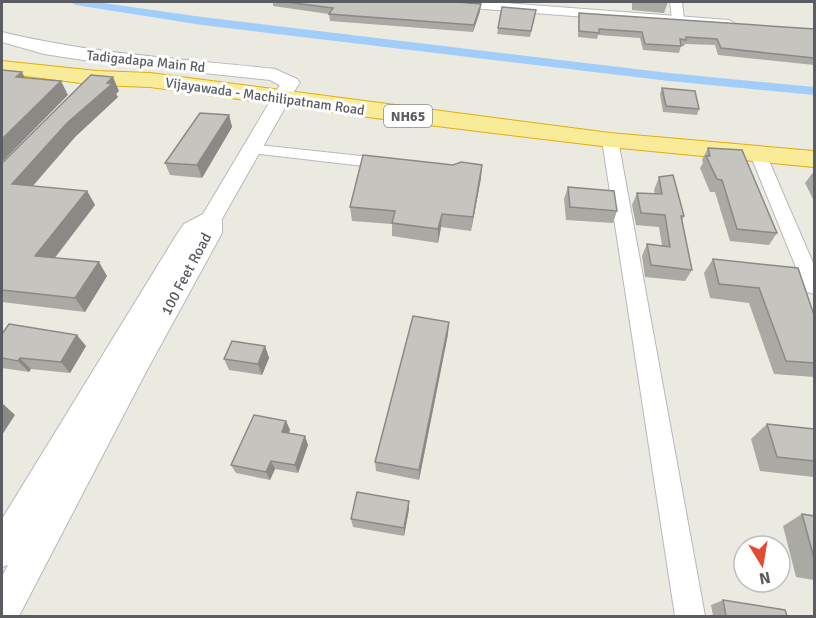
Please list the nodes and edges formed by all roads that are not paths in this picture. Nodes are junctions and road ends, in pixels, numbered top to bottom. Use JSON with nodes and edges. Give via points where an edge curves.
{"nodes":[{"id":1,"x":445,"y":2,"type":"edge"},
{"id":2,"x":676,"y":2,"type":"edge"},
{"id":3,"x":678,"y":20,"type":"junction"},
{"id":4,"x":748,"y":25,"type":"edge"},
{"id":5,"x":2,"y":41,"type":"edge"},
{"id":6,"x":2,"y":67,"type":"edge"},
{"id":7,"x":286,"y":90,"type":"junction"},
{"id":8,"x":417,"y":108,"type":"junction"},
{"id":9,"x":814,"y":138,"type":"edge"},
{"id":10,"x":610,"y":140,"type":"junction"},
{"id":11,"x":250,"y":149,"type":"junction"},
{"id":12,"x":758,"y":154,"type":"junction"},
{"id":13,"x":814,"y":159,"type":"edge"},
{"id":14,"x":404,"y":166,"type":"edge"},
{"id":15,"x":211,"y":219,"type":"junction"},
{"id":16,"x":814,"y":287,"type":"edge"},
{"id":17,"x":2,"y":550,"type":"edge"},
{"id":18,"x":2,"y":611,"type":"edge"},
{"id":19,"x":690,"y":616,"type":"edge"}],
"edges":[{"from":1,"to":3,"type":"street"},
{"from":2,"to":3,"type":"street"},
{"from":3,"to":4,"type":"street"},
{"from":5,"to":7,"type":"highway","name":"Vijayawada - Machilipatnam Road","number":"NH65"},
{"from":6,"to":7,"type":"highway","name":"Vijayawada - Machilipatnam Road","number":"NH65","via":[[89,86],[150,80]]},
{"from":7,"to":8,"type":"highway","name":"Vijayawada - Machilipatnam Road","number":"NH65"},
{"from":7,"to":11,"type":"street"},
{"from":8,"to":9,"type":"highway","name":"Vijayawada - Machilipatnam Road","number":"NH65"},
{"from":8,"to":10,"type":"highway","name":"Vijayawada - Machilipatnam Road","number":"NH65"},
{"from":10,"to":12,"type":"highway","name":"Vijayawada - Machilipatnam Road","number":"NH65"},
{"from":10,"to":19,"type":"street"},
{"from":11,"to":14,"type":"street"},
{"from":11,"to":15,"type":"street"},
{"from":12,"to":13,"type":"highway","name":"Vijayawada - Machilipatnam Road","number":"NH65"},
{"from":12,"to":16,"type":"street"},
{"from":15,"to":17,"type":"street","name":"100 Feet Road","via":[[192,229],[184,240]]},
{"from":15,"to":18,"type":"street","name":"100 Feet Road","via":[[211,232]]}]}
